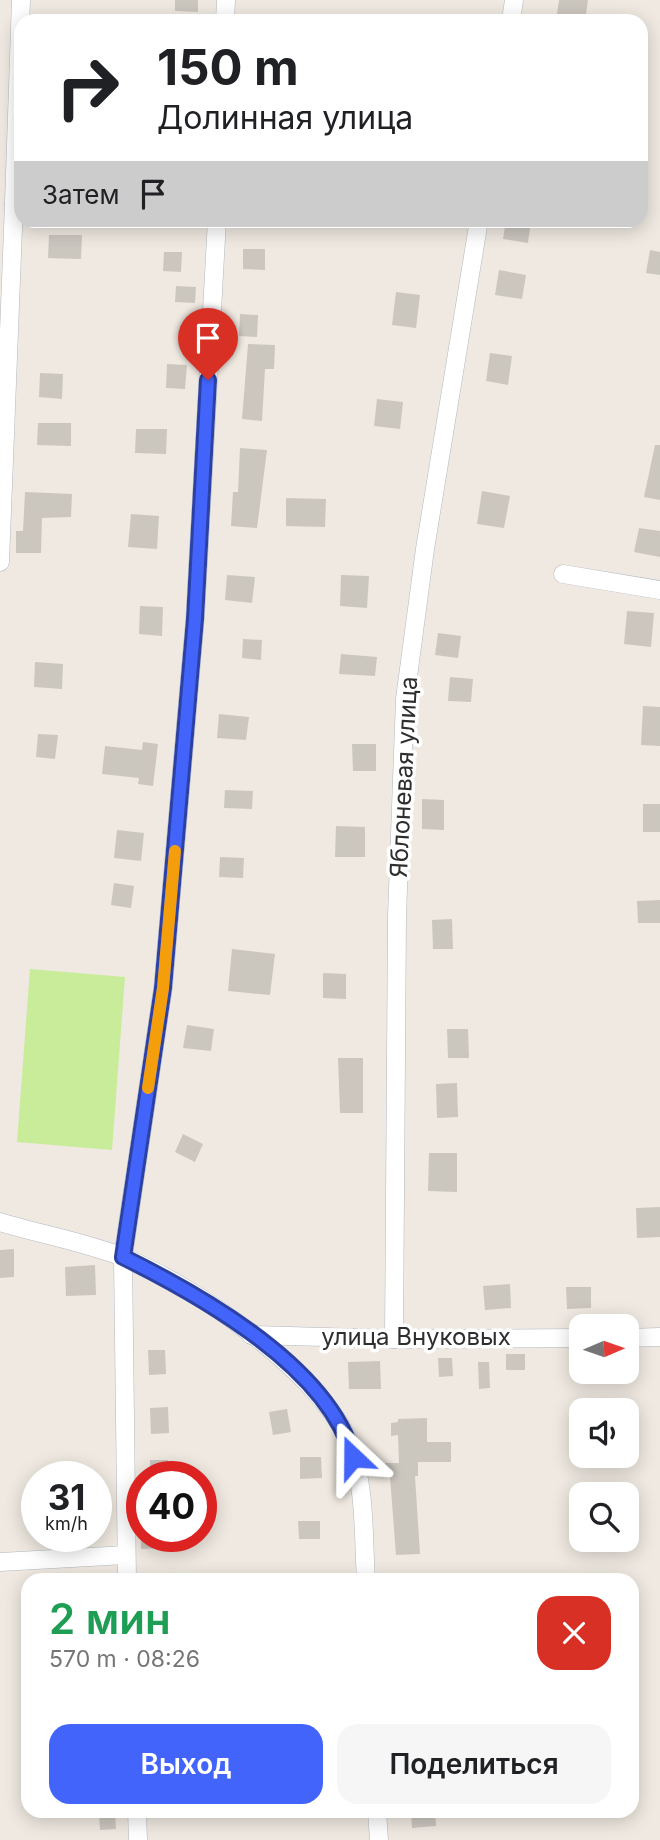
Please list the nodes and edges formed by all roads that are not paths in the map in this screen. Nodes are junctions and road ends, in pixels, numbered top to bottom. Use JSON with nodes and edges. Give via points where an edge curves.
{"nodes":[{"id":1,"x":17,"y":228,"type":"edge"},
{"id":2,"x":217,"y":228,"type":"edge"},
{"id":3,"x":478,"y":228,"type":"edge"},
{"id":4,"x":0,"y":562,"type":"edge"},
{"id":5,"x":564,"y":573,"type":"dead end"},
{"id":6,"x":660,"y":590,"type":"edge"},
{"id":7,"x":0,"y":1222,"type":"edge"},
{"id":8,"x":123,"y":1257,"type":"junction"},
{"id":9,"x":251,"y":1335,"type":"junction"},
{"id":10,"x":660,"y":1337,"type":"edge"},
{"id":11,"x":569,"y":1338,"type":"edge"},
{"id":12,"x":639,"y":1338,"type":"edge"},
{"id":13,"x":394,"y":1339,"type":"junction"},
{"id":14,"x":126,"y":1555,"type":"junction"},
{"id":15,"x":0,"y":1562,"type":"edge"},
{"id":16,"x":127,"y":1573,"type":"edge"},
{"id":17,"x":366,"y":1573,"type":"edge"},
{"id":18,"x":137,"y":1818,"type":"edge"},
{"id":19,"x":377,"y":1818,"type":"edge"},
{"id":20,"x":138,"y":1840,"type":"edge"},
{"id":21,"x":379,"y":1840,"type":"edge"}],
"edges":[{"from":1,"to":4,"type":"street"},
{"from":2,"to":8,"type":"street","via":[[195,619],[163,988]]},
{"from":3,"to":13,"type":"street","name":"Яблоневая улица","via":[[405,699],[397,916]]},
{"from":5,"to":6,"type":"street"},
{"from":7,"to":8,"type":"street"},
{"from":8,"to":9,"type":"street"},
{"from":8,"to":14,"type":"street"},
{"from":9,"to":13,"type":"street","name":"улица Внуковых"},
{"from":9,"to":17,"type":"street","via":[[299,1373],[335,1417],[349,1443],[362,1498]]},
{"from":10,"to":12,"type":"street"},
{"from":11,"to":13,"type":"street","name":"улица Внуковых"},
{"from":14,"to":15,"type":"street"},
{"from":14,"to":16,"type":"street"},
{"from":18,"to":20,"type":"street"},
{"from":19,"to":21,"type":"street"}]}
